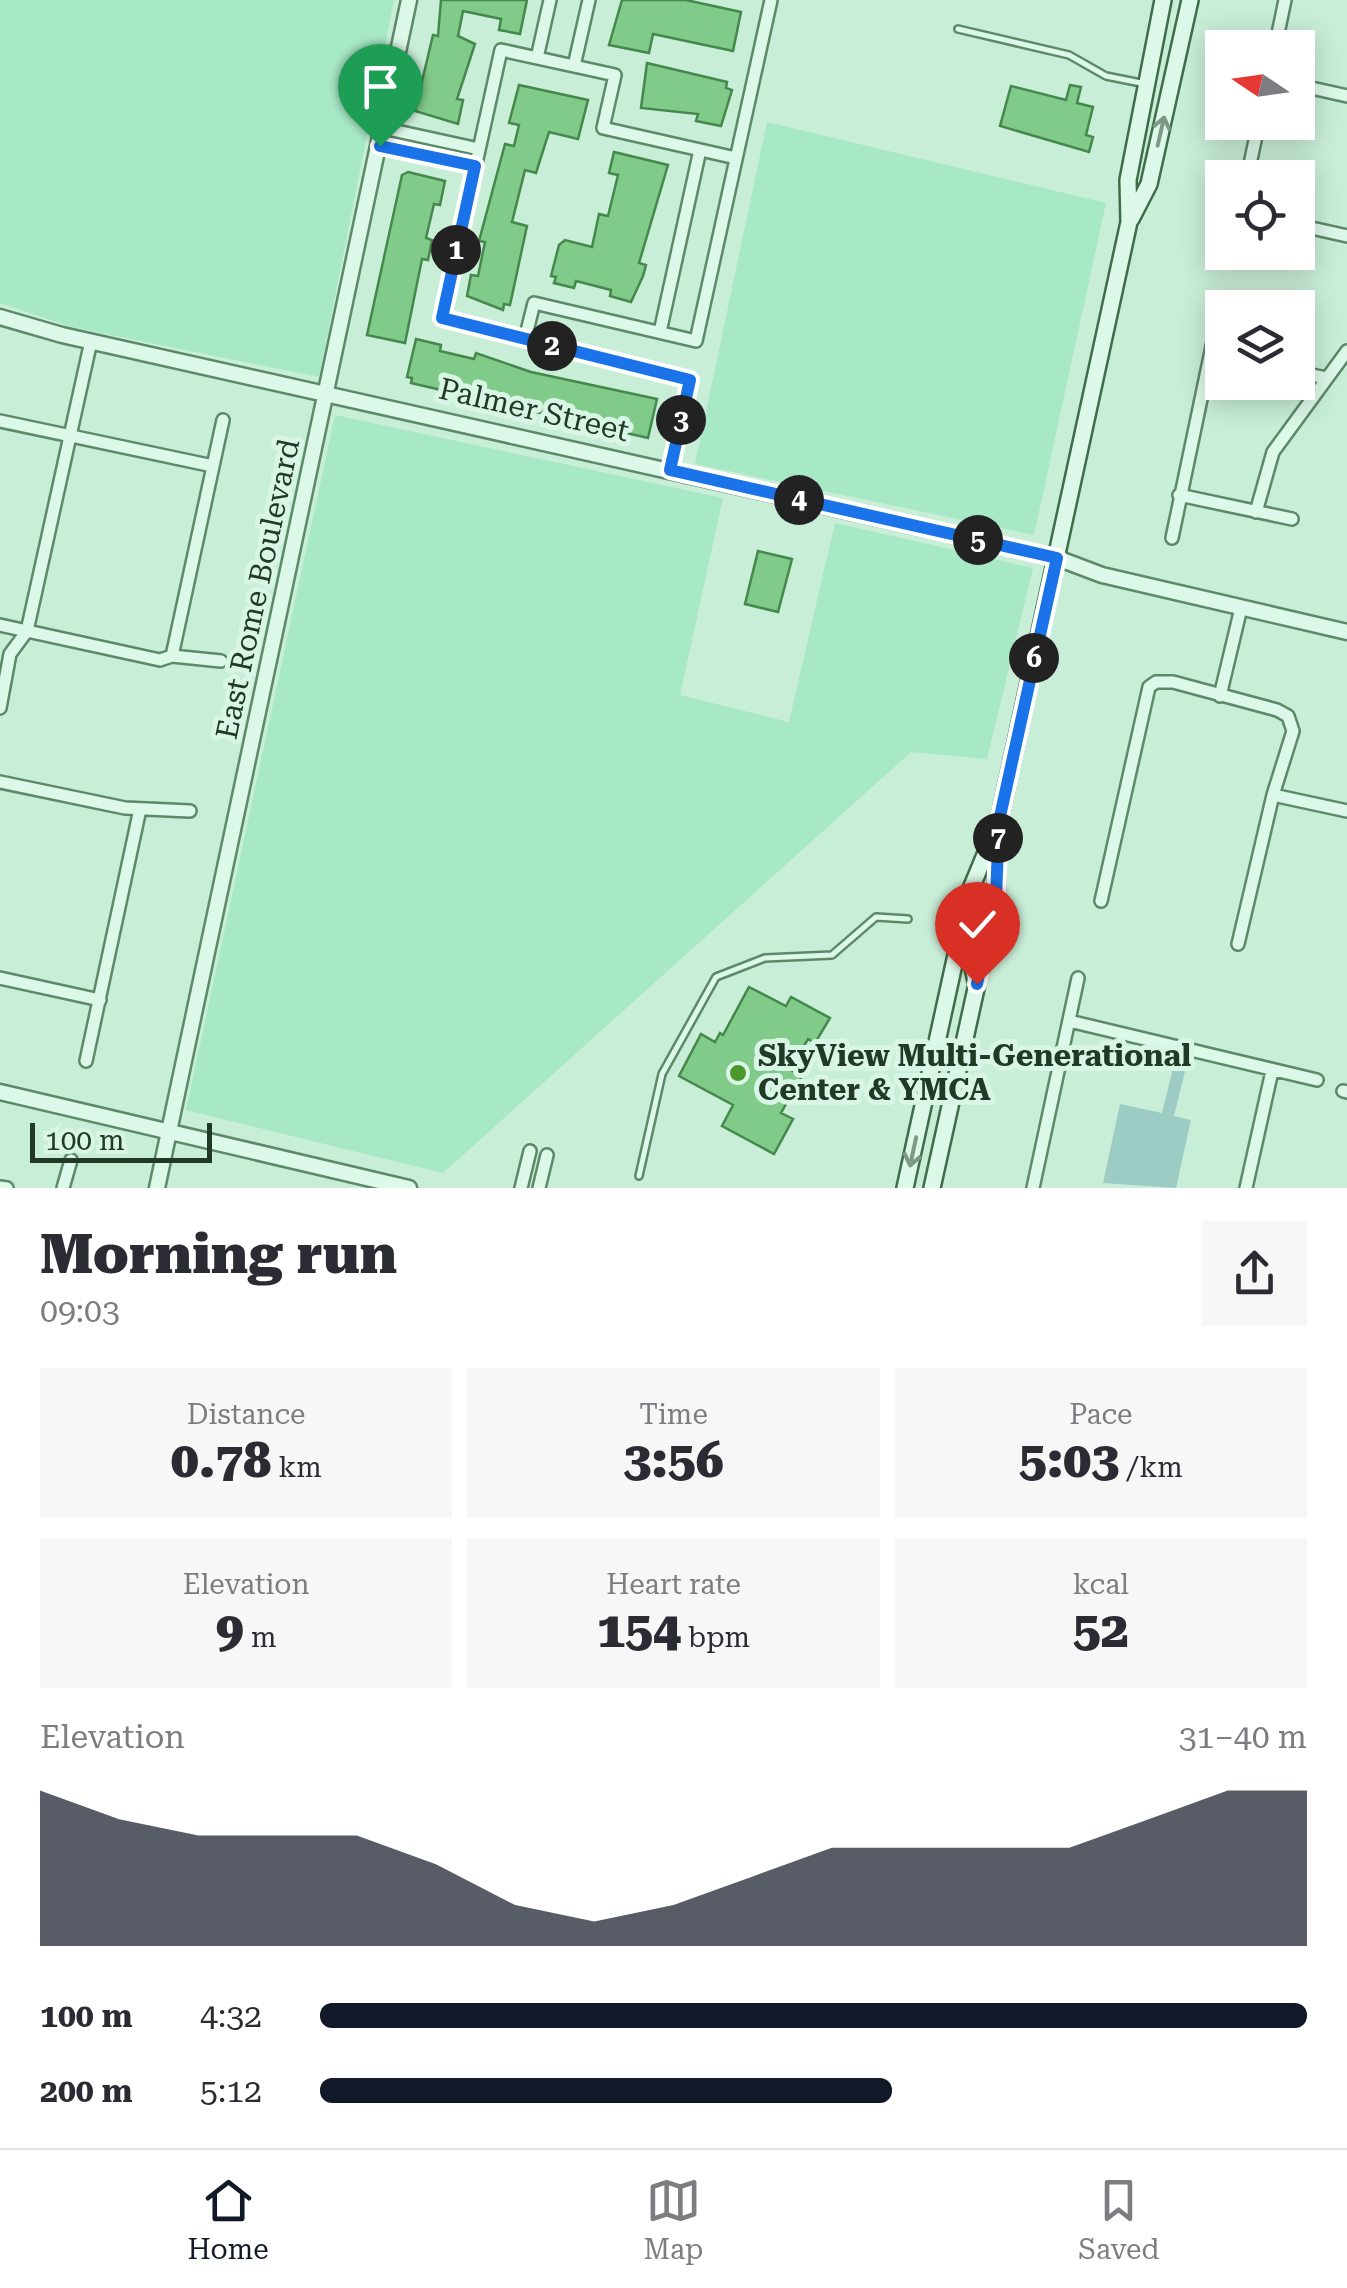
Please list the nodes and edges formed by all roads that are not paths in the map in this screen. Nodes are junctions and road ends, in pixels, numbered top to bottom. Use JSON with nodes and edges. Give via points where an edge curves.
{"nodes":[{"id":1,"x":410,"y":0,"type":"edge"},
{"id":2,"x":550,"y":0,"type":"edge"},
{"id":3,"x":588,"y":0,"type":"edge"},
{"id":4,"x":771,"y":0,"type":"edge"},
{"id":5,"x":1163,"y":0,"type":"edge"},
{"id":6,"x":1190,"y":0,"type":"edge"},
{"id":7,"x":1285,"y":0,"type":"edge"},
{"id":8,"x":958,"y":29,"type":"dead end"},
{"id":9,"x":1279,"y":30,"type":"edge"},
{"id":10,"x":537,"y":58,"type":"junction"},
{"id":11,"x":574,"y":66,"type":"junction"},
{"id":12,"x":1146,"y":84,"type":"junction"},
{"id":13,"x":1315,"y":89,"type":"edge"},
{"id":14,"x":1347,"y":96,"type":"edge"},
{"id":15,"x":384,"y":128,"type":"junction"},
{"id":16,"x":380,"y":146,"type":"junction"},
{"id":17,"x":479,"y":149,"type":"junction"},
{"id":18,"x":700,"y":150,"type":"junction"},
{"id":19,"x":736,"y":158,"type":"junction"},
{"id":20,"x":475,"y":166,"type":"junction"},
{"id":21,"x":1130,"y":222,"type":"junction"},
{"id":22,"x":1315,"y":229,"type":"edge"},
{"id":23,"x":1347,"y":236,"type":"edge"},
{"id":24,"x":0,"y":317,"type":"edge"},
{"id":25,"x":660,"y":332,"type":"junction"},
{"id":26,"x":526,"y":339,"type":"junction"},
{"id":27,"x":91,"y":341,"type":"junction"},
{"id":28,"x":1347,"y":351,"type":"edge"},
{"id":29,"x":1315,"y":376,"type":"edge"},
{"id":30,"x":1326,"y":378,"type":"junction"},
{"id":31,"x":328,"y":392,"type":"junction"},
{"id":32,"x":1205,"y":396,"type":"edge"},
{"id":33,"x":223,"y":420,"type":"dead end"},
{"id":34,"x":0,"y":421,"type":"edge"},
{"id":35,"x":70,"y":435,"type":"junction"},
{"id":36,"x":676,"y":444,"type":"joint"},
{"id":37,"x":212,"y":466,"type":"junction"},
{"id":38,"x":670,"y":470,"type":"junction"},
{"id":39,"x":1179,"y":495,"type":"junction"},
{"id":40,"x":1256,"y":512,"type":"junction"},
{"id":41,"x":1292,"y":520,"type":"dead end"},
{"id":42,"x":1172,"y":538,"type":"dead end"},
{"id":43,"x":1057,"y":558,"type":"junction"},
{"id":44,"x":1241,"y":608,"type":"junction"},
{"id":45,"x":0,"y":625,"type":"edge"},
{"id":46,"x":27,"y":630,"type":"junction"},
{"id":47,"x":1347,"y":632,"type":"edge"},
{"id":48,"x":172,"y":656,"type":"junction"},
{"id":49,"x":222,"y":661,"type":"dead end"},
{"id":50,"x":1220,"y":696,"type":"junction"},
{"id":51,"x":0,"y":708,"type":"edge"},
{"id":52,"x":0,"y":782,"type":"edge"},
{"id":53,"x":1273,"y":795,"type":"junction"},
{"id":54,"x":140,"y":809,"type":"junction"},
{"id":55,"x":190,"y":811,"type":"dead end"},
{"id":56,"x":1347,"y":812,"type":"edge"},
{"id":57,"x":999,"y":821,"type":"junction"},
{"id":58,"x":1101,"y":901,"type":"dead end"},
{"id":59,"x":965,"y":912,"type":"junction"},
{"id":60,"x":908,"y":918,"type":"dead end"},
{"id":61,"x":1238,"y":944,"type":"dead end"},
{"id":62,"x":0,"y":978,"type":"edge"},
{"id":63,"x":1078,"y":978,"type":"dead end"},
{"id":64,"x":977,"y":984,"type":"junction"},
{"id":65,"x":100,"y":1000,"type":"junction"},
{"id":66,"x":1069,"y":1021,"type":"junction"},
{"id":67,"x":86,"y":1061,"type":"dead end"},
{"id":68,"x":1272,"y":1071,"type":"junction"},
{"id":69,"x":1317,"y":1080,"type":"dead end"},
{"id":70,"x":0,"y":1092,"type":"edge"},
{"id":71,"x":169,"y":1131,"type":"junction"},
{"id":72,"x":530,"y":1151,"type":"dead end"},
{"id":73,"x":547,"y":1155,"type":"dead end"},
{"id":74,"x":71,"y":1160,"type":"dead end"},
{"id":75,"x":638,"y":1176,"type":"dead end"},
{"id":76,"x":63,"y":1188,"type":"edge"},
{"id":77,"x":157,"y":1188,"type":"edge"},
{"id":78,"x":408,"y":1188,"type":"edge"},
{"id":79,"x":522,"y":1188,"type":"edge"},
{"id":80,"x":539,"y":1188,"type":"edge"},
{"id":81,"x":906,"y":1188,"type":"edge"},
{"id":82,"x":932,"y":1188,"type":"edge"},
{"id":83,"x":1033,"y":1188,"type":"edge"},
{"id":84,"x":1246,"y":1188,"type":"edge"}],
"edges":[{"from":1,"to":15,"type":"street","name":"East Rome Boulevard"},
{"from":2,"to":10,"type":"street"},
{"from":3,"to":11,"type":"street"},
{"from":4,"to":19,"type":"street"},
{"from":5,"to":12,"type":"main road"},
{"from":21,"to":6,"type":"main road","one_way":true,"via":[[1149,184]]},
{"from":7,"to":9,"type":"street"},
{"from":8,"to":12,"type":"lane","via":[[1069,54],[1106,76]]},
{"from":10,"to":11,"type":"street"},
{"from":10,"to":17,"type":"street","via":[[501,50]]},
{"from":11,"to":18,"type":"street","via":[[614,75],[602,128]]},
{"from":12,"to":21,"type":"main road","via":[[1128,180]]},
{"from":13,"to":14,"type":"street"},
{"from":15,"to":16,"type":"street","name":"East Rome Boulevard"},
{"from":15,"to":17,"type":"street"},
{"from":16,"to":20,"type":"street"},
{"from":16,"to":31,"type":"street","name":"East Rome Boulevard"},
{"from":17,"to":20,"type":"street"},
{"from":18,"to":19,"type":"street"},
{"from":18,"to":25,"type":"street"},
{"from":19,"to":25,"type":"street","via":[[696,340]]},
{"from":20,"to":26,"type":"street","via":[[442,318]]},
{"from":21,"to":43,"type":"main road"},
{"from":22,"to":23,"type":"street"},
{"from":24,"to":27,"type":"street","name":"Palmer Street"},
{"from":25,"to":26,"type":"street","via":[[534,302]]},
{"from":26,"to":36,"type":"street","via":[[690,380]]},
{"from":27,"to":31,"type":"street","name":"Palmer Street"},
{"from":27,"to":35,"type":"street"},
{"from":28,"to":30,"type":"street"},
{"from":29,"to":30,"type":"street"},
{"from":30,"to":40,"type":"street","via":[[1273,452]]},
{"from":31,"to":38,"type":"street","name":"Palmer Street"},
{"from":31,"to":71,"type":"street","name":"East Rome Boulevard"},
{"from":32,"to":39,"type":"street"},
{"from":33,"to":37,"type":"street"},
{"from":34,"to":35,"type":"street"},
{"from":35,"to":37,"type":"street"},
{"from":35,"to":46,"type":"street"},
{"from":36,"to":38,"type":"lane"},
{"from":37,"to":48,"type":"street"},
{"from":38,"to":43,"type":"street","name":"Palmer Street"},
{"from":39,"to":40,"type":"street"},
{"from":39,"to":42,"type":"street"},
{"from":40,"to":41,"type":"street"},
{"from":43,"to":44,"type":"street","name":"Palmer Street"},
{"from":43,"to":57,"type":"main road"},
{"from":44,"to":47,"type":"street","name":"Palmer Street"},
{"from":44,"to":50,"type":"street"},
{"from":45,"to":46,"type":"street"},
{"from":46,"to":48,"type":"street","via":[[160,660]]},
{"from":46,"to":51,"type":"street","via":[[10,654]]},
{"from":48,"to":49,"type":"street"},
{"from":50,"to":53,"type":"street","via":[[1288,716],[1293,731]]},
{"from":50,"to":58,"type":"street","via":[[1174,682],[1156,682],[1145,693]]},
{"from":52,"to":54,"type":"street"},
{"from":53,"to":56,"type":"street"},
{"from":53,"to":61,"type":"street"},
{"from":54,"to":55,"type":"street"},
{"from":54,"to":65,"type":"street"},
{"from":57,"to":59,"type":"main road"},
{"from":57,"to":64,"type":"main road","via":[[996,898]]},
{"from":59,"to":64,"type":"main road","via":[[977,923],[970,955]]},
{"from":59,"to":81,"type":"main road","one_way":true},
{"from":60,"to":75,"type":"lane","via":[[876,917],[832,955],[765,958],[716,977],[662,1074]]},
{"from":62,"to":65,"type":"street"},
{"from":63,"to":66,"type":"street"},
{"from":64,"to":82,"type":"main road"},
{"from":65,"to":67,"type":"street"},
{"from":66,"to":68,"type":"street"},
{"from":66,"to":83,"type":"street"},
{"from":68,"to":69,"type":"street"},
{"from":68,"to":84,"type":"street"},
{"from":70,"to":71,"type":"street"},
{"from":71,"to":77,"type":"street","name":"East Rome Boulevard"},
{"from":71,"to":78,"type":"street"},
{"from":72,"to":79,"type":"street"},
{"from":73,"to":80,"type":"street"},
{"from":74,"to":76,"type":"street"}]}
